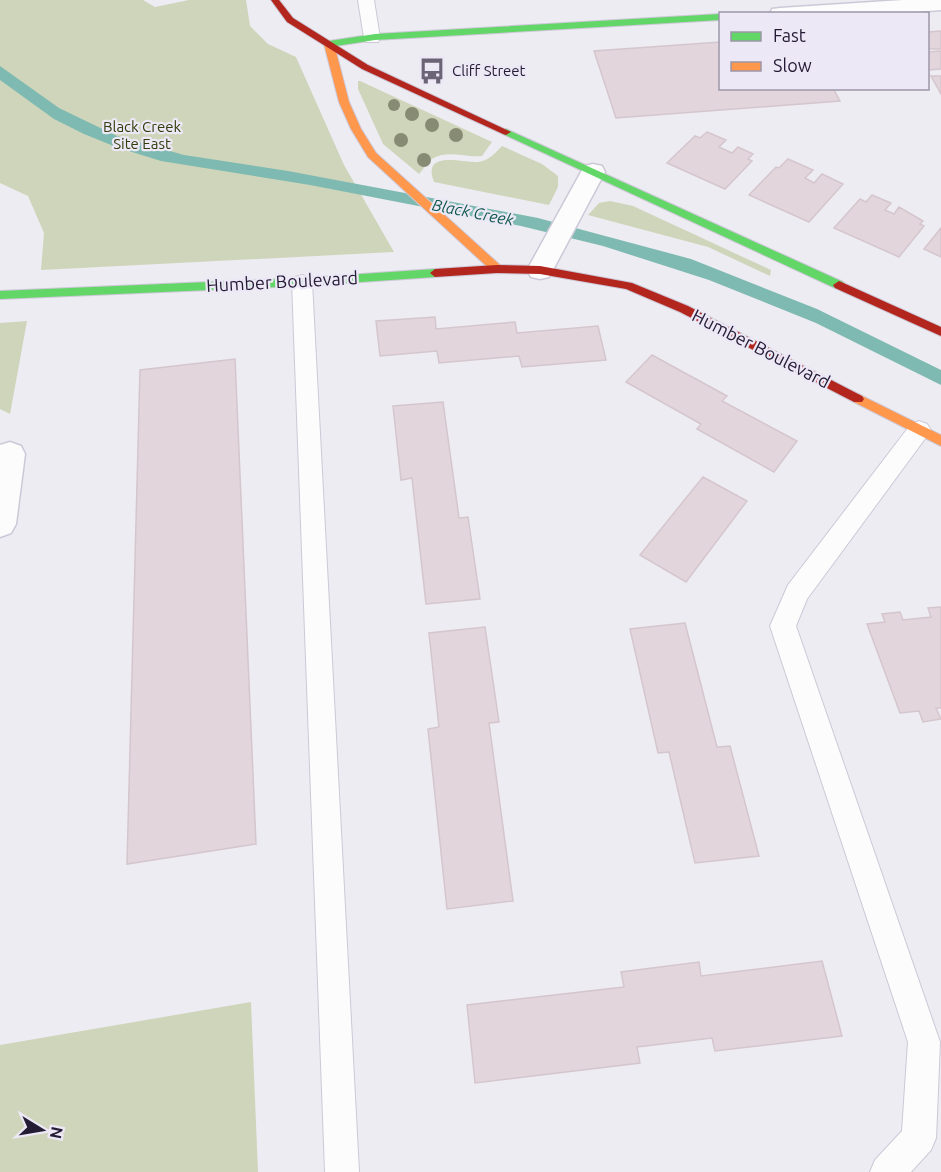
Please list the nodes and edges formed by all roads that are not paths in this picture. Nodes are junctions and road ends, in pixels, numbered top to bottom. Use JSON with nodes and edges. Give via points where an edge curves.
{"nodes":[{"id":1,"x":275,"y":0,"type":"edge"},
{"id":2,"x":366,"y":0,"type":"edge"},
{"id":3,"x":941,"y":4,"type":"edge"},
{"id":4,"x":812,"y":12,"type":"edge"},
{"id":5,"x":719,"y":17,"type":"edge"},
{"id":6,"x":372,"y":38,"type":"junction"},
{"id":7,"x":328,"y":44,"type":"junction"},
{"id":8,"x":592,"y":172,"type":"junction"},
{"id":9,"x":546,"y":259,"type":"junction"},
{"id":10,"x":497,"y":269,"type":"junction"},
{"id":11,"x":302,"y":282,"type":"junction"},
{"id":12,"x":0,"y":295,"type":"edge"},
{"id":13,"x":941,"y":332,"type":"edge"},
{"id":14,"x":930,"y":435,"type":"edge"},
{"id":15,"x":10,"y":453,"type":"dead end"},
{"id":16,"x":0,"y":524,"type":"edge"},
{"id":17,"x":342,"y":1172,"type":"edge"},
{"id":18,"x":887,"y":1172,"type":"edge"}],
"edges":[{"from":1,"to":7,"type":"street","via":[[290,20]]},
{"from":2,"to":6,"type":"lane"},
{"from":3,"to":4,"type":"street"},
{"from":5,"to":6,"type":"street"},
{"from":6,"to":7,"type":"street"},
{"from":7,"to":8,"type":"street","via":[[365,67]]},
{"from":7,"to":10,"type":"street","via":[[334,76],[356,133],[372,155]]},
{"from":8,"to":9,"type":"street"},
{"from":8,"to":13,"type":"street"},
{"from":9,"to":10,"type":"street","name":"Humber Boulevard"},
{"from":9,"to":14,"type":"street","name":"Humber Boulevard","via":[[582,276],[628,286],[684,309]]},
{"from":10,"to":11,"type":"street","name":"Humber Boulevard"},
{"from":11,"to":12,"type":"street","name":"Humber Boulevard"},
{"from":11,"to":17,"type":"lane"},
{"from":14,"to":18,"type":"lane","via":[[797,593],[783,626],[924,1042],[918,1138]]},
{"from":15,"to":16,"type":"street"}]}
